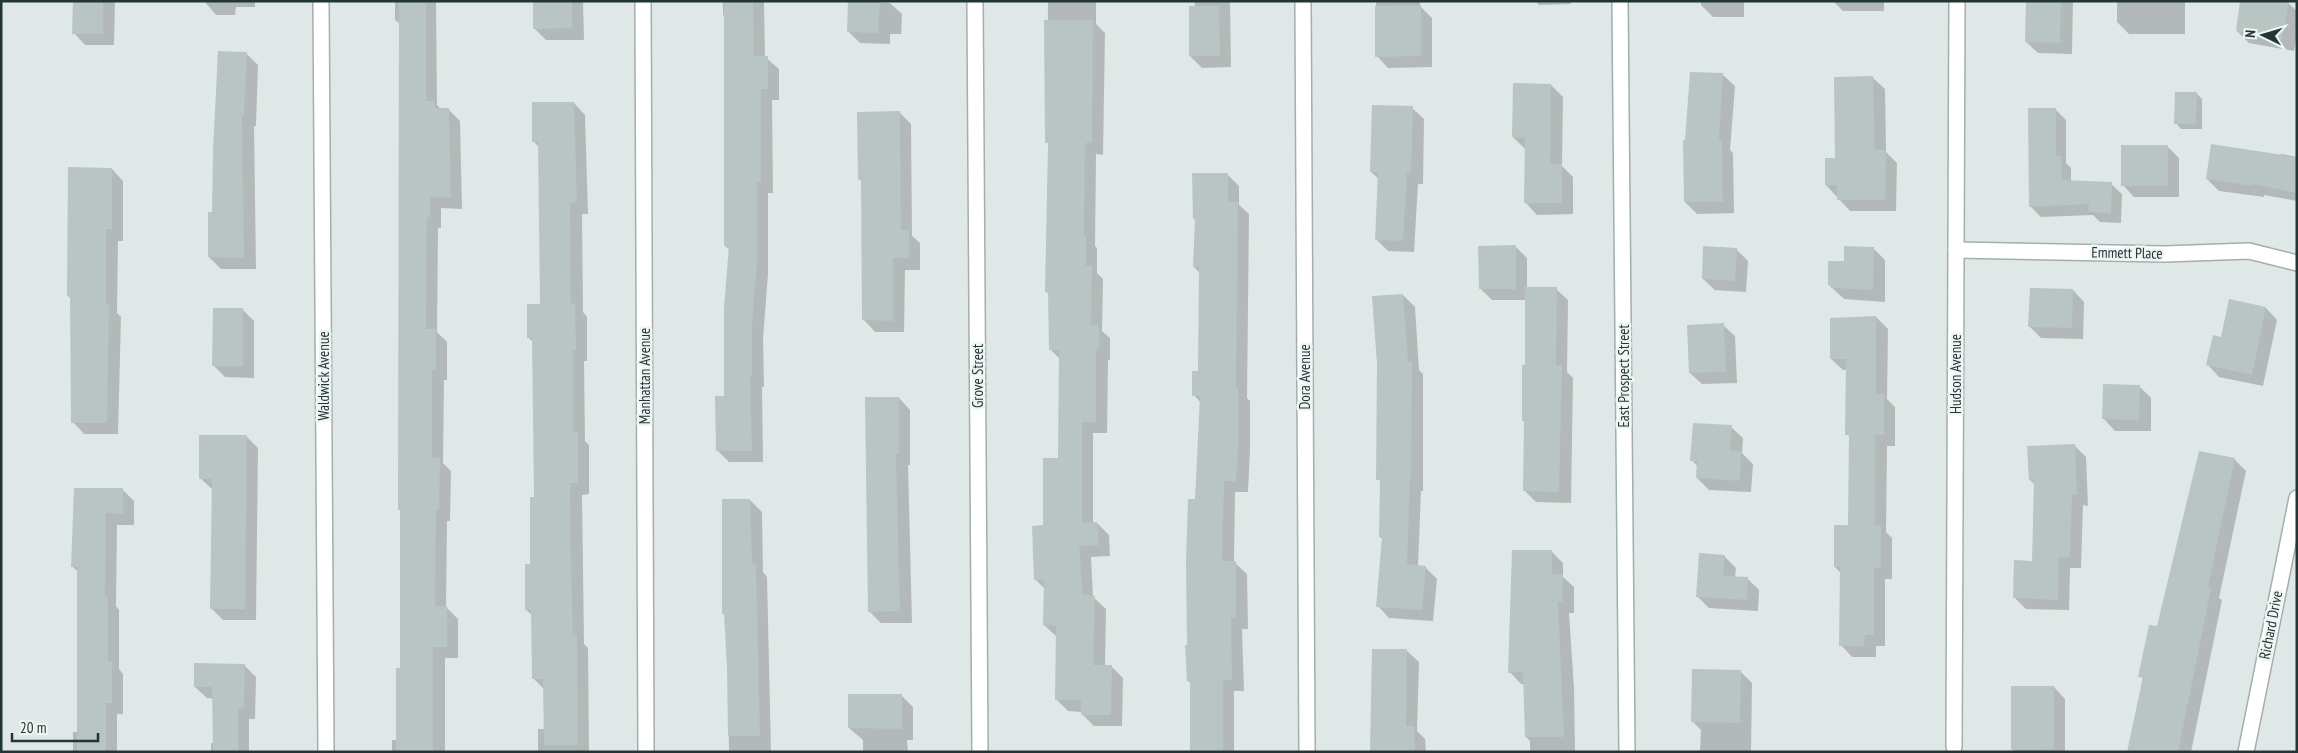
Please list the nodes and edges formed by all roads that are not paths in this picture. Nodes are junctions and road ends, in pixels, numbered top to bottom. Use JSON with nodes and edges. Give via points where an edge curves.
{"nodes":[{"id":1,"x":321,"y":1,"type":"edge"},
{"id":2,"x":643,"y":1,"type":"edge"},
{"id":3,"x":976,"y":1,"type":"edge"},
{"id":4,"x":1303,"y":1,"type":"edge"},
{"id":5,"x":1620,"y":1,"type":"edge"},
{"id":6,"x":1957,"y":1,"type":"edge"},
{"id":7,"x":1956,"y":250,"type":"junction"},
{"id":8,"x":2297,"y":263,"type":"edge"},
{"id":9,"x":2297,"y":498,"type":"edge"},
{"id":10,"x":1954,"y":747,"type":"dead end"},
{"id":11,"x":326,"y":752,"type":"edge"},
{"id":12,"x":646,"y":752,"type":"edge"},
{"id":13,"x":980,"y":752,"type":"edge"},
{"id":14,"x":1307,"y":752,"type":"edge"},
{"id":15,"x":1627,"y":752,"type":"edge"},
{"id":16,"x":2246,"y":752,"type":"edge"}],
"edges":[{"from":1,"to":11,"type":"street","name":"Waldwick Avenue"},
{"from":2,"to":12,"type":"street","name":"Manhattan Avenue"},
{"from":3,"to":13,"type":"street","name":"Grove Street"},
{"from":4,"to":14,"type":"street","name":"Dora Avenue"},
{"from":5,"to":15,"type":"street","name":"East Prospect Street"},
{"from":6,"to":7,"type":"street","name":"Hudson Avenue"},
{"from":7,"to":8,"type":"street","name":"Emmett Place","via":[[2164,254],[2249,251]]},
{"from":7,"to":10,"type":"street","name":"Hudson Avenue"},
{"from":9,"to":16,"type":"street","name":"Richard Drive"}]}
